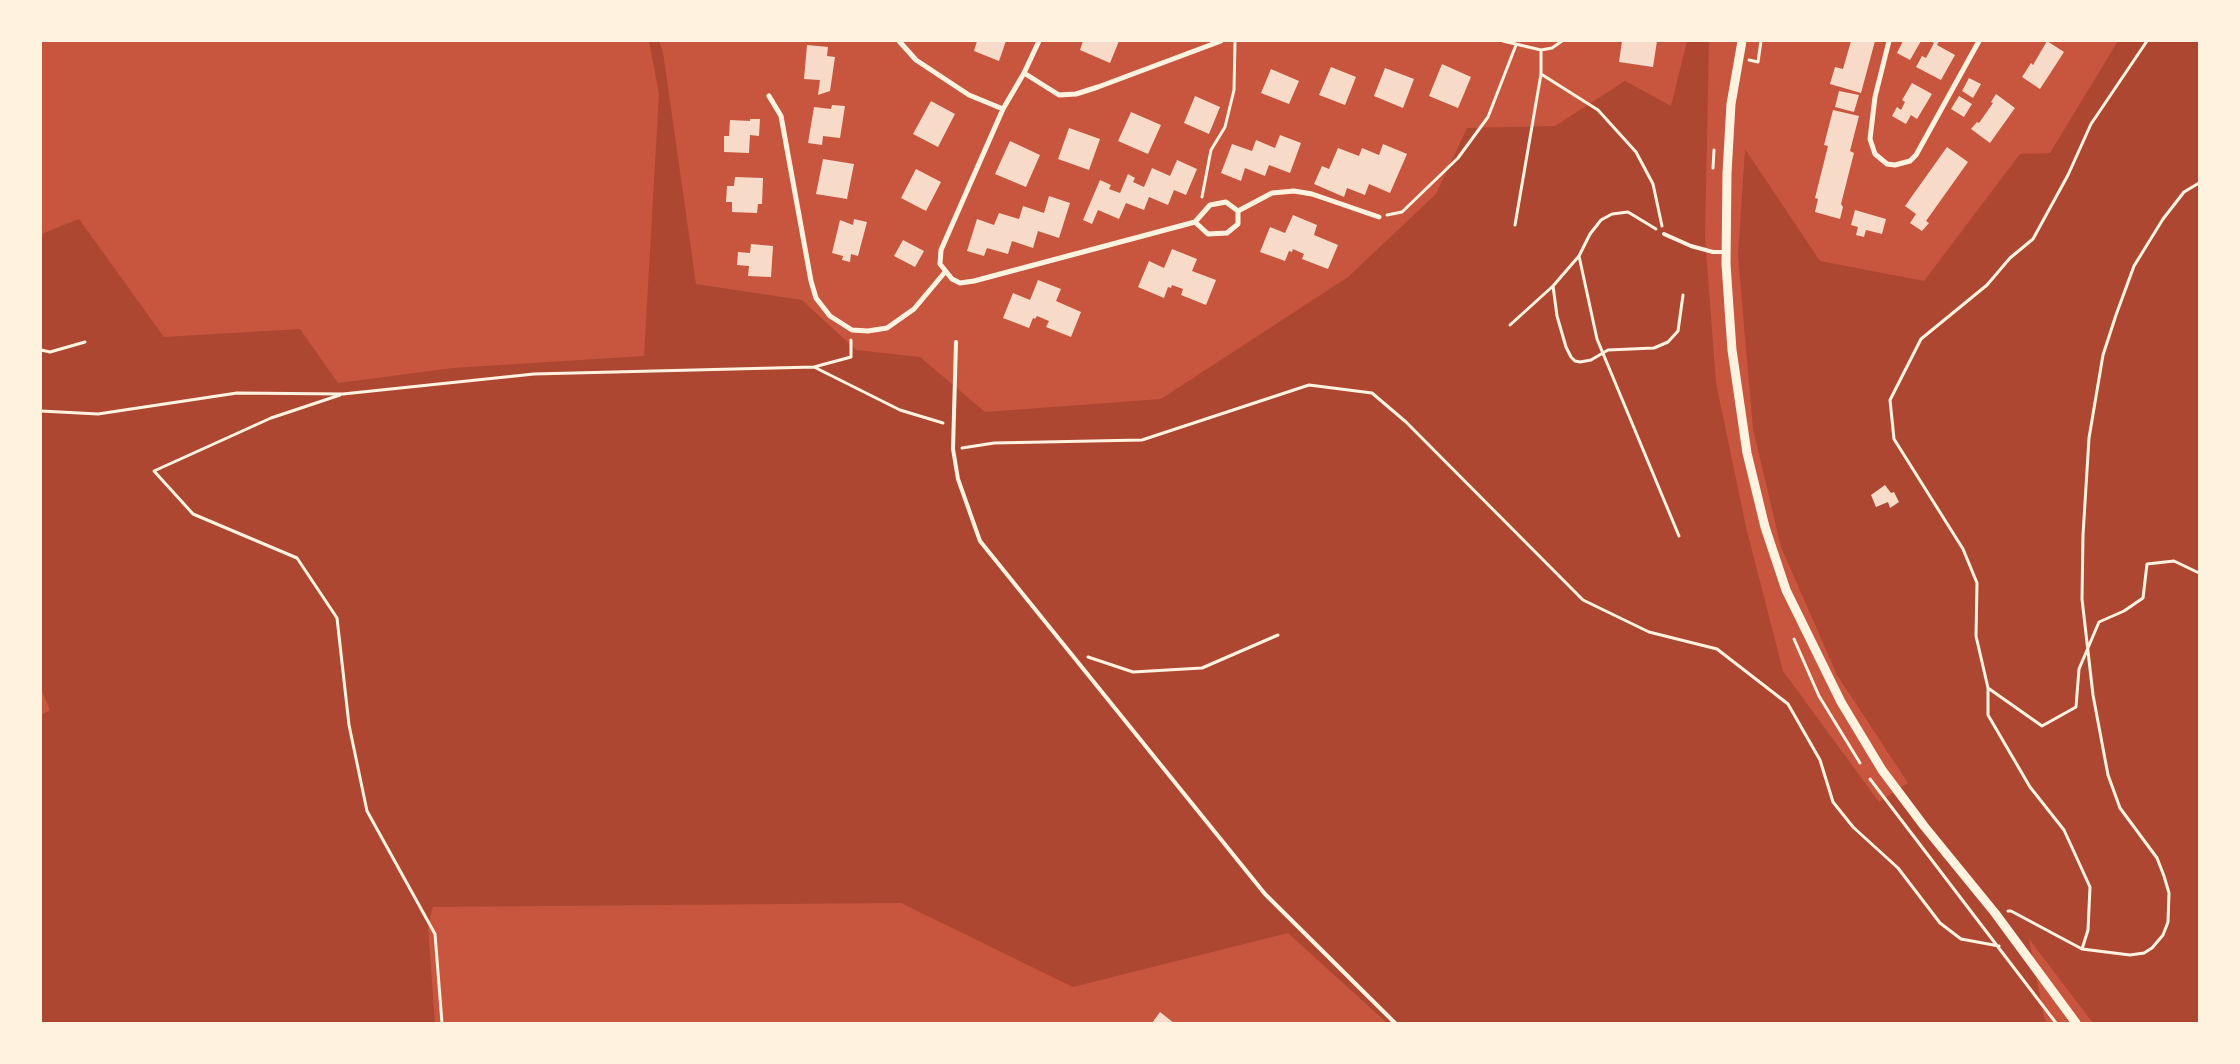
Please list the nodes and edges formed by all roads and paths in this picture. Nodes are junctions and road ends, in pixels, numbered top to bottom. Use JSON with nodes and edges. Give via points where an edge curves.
{"nodes":[{"id":1,"x":899,"y":41,"type":"edge"},
{"id":2,"x":1039,"y":41,"type":"edge"},
{"id":3,"x":1221,"y":41,"type":"edge"},
{"id":4,"x":1235,"y":41,"type":"edge"},
{"id":5,"x":1503,"y":41,"type":"edge"},
{"id":6,"x":1562,"y":41,"type":"edge"},
{"id":7,"x":1742,"y":41,"type":"edge"},
{"id":8,"x":1888,"y":41,"type":"edge"},
{"id":9,"x":1979,"y":41,"type":"edge"},
{"id":10,"x":2147,"y":41,"type":"edge"},
{"id":11,"x":1516,"y":45,"type":"junction"},
{"id":12,"x":1541,"y":50,"type":"junction"},
{"id":13,"x":1024,"y":73,"type":"junction"},
{"id":14,"x":1541,"y":74,"type":"junction"},
{"id":15,"x":769,"y":96,"type":"dead end"},
{"id":16,"x":1003,"y":109,"type":"junction"},
{"id":17,"x":1715,"y":141,"type":"dead end"},
{"id":18,"x":1712,"y":169,"type":"dead end"},
{"id":19,"x":2199,"y":182,"type":"edge"},
{"id":20,"x":1238,"y":211,"type":"junction"},
{"id":21,"x":1379,"y":217,"type":"joint"},
{"id":22,"x":1195,"y":222,"type":"junction"},
{"id":23,"x":1515,"y":225,"type":"dead end"},
{"id":24,"x":1664,"y":234,"type":"junction"},
{"id":25,"x":1726,"y":252,"type":"junction"},
{"id":26,"x":1579,"y":256,"type":"junction"},
{"id":27,"x":945,"y":272,"type":"junction"},
{"id":28,"x":1553,"y":286,"type":"junction"},
{"id":29,"x":1683,"y":295,"type":"dead end"},
{"id":30,"x":1510,"y":325,"type":"dead end"},
{"id":31,"x":852,"y":330,"type":"junction"},
{"id":32,"x":85,"y":342,"type":"dead end"},
{"id":33,"x":956,"y":342,"type":"dead end"},
{"id":34,"x":41,"y":350,"type":"edge"},
{"id":35,"x":1602,"y":353,"type":"junction"},
{"id":36,"x":814,"y":367,"type":"junction"},
{"id":37,"x":343,"y":394,"type":"junction"},
{"id":38,"x":41,"y":411,"type":"edge"},
{"id":39,"x":953,"y":426,"type":"junction"},
{"id":40,"x":953,"y":449,"type":"junction"},
{"id":41,"x":1679,"y":536,"type":"dead end"},
{"id":42,"x":2199,"y":573,"type":"edge"},
{"id":43,"x":1278,"y":634,"type":"dead end"},
{"id":44,"x":1792,"y":635,"type":"dead end"},
{"id":45,"x":2088,"y":647,"type":"junction"},
{"id":46,"x":1068,"y":651,"type":"junction"},
{"id":47,"x":1988,"y":688,"type":"junction"},
{"id":48,"x":1995,"y":913,"type":"junction"},
{"id":49,"x":1999,"y":946,"type":"junction"},
{"id":50,"x":2082,"y":949,"type":"junction"},
{"id":51,"x":442,"y":1023,"type":"edge"},
{"id":52,"x":1395,"y":1023,"type":"edge"},
{"id":53,"x":2056,"y":1023,"type":"edge"},
{"id":54,"x":2076,"y":1023,"type":"edge"}],
"edges":[{"from":1,"to":16,"type":"street","via":[[916,60],[969,95]]},
{"from":2,"to":13,"type":"street"},
{"from":3,"to":13,"type":"street","via":[[1076,94],[1058,95]]},
{"from":4,"to":22,"type":"path","via":[[1234,90],[1224,127],[1211,150]]},
{"from":5,"to":11,"type":"path"},
{"from":6,"to":12,"type":"path"},
{"from":7,"to":25,"type":"street","via":[[1731,104],[1726,173]]},
{"from":8,"to":9,"type":"street","via":[[1875,97],[1870,139],[1875,154],[1895,165],[1910,161],[1916,155]]},
{"from":10,"to":47,"type":"path","via":[[2090,124],[2068,175],[2034,238],[2010,258],[1987,285],[1921,339],[1890,400],[1894,439],[1963,549],[1977,583],[1976,636]]},
{"from":11,"to":12,"type":"path"},
{"from":11,"to":21,"type":"path","via":[[1488,117],[1458,158],[1402,212]]},
{"from":12,"to":14,"type":"path"},
{"from":13,"to":16,"type":"street"},
{"from":14,"to":23,"type":"path"},
{"from":14,"to":24,"type":"path","via":[[1598,110],[1636,152],[1653,184]]},
{"from":15,"to":31,"type":"street","via":[[781,116],[816,298],[830,316]]},
{"from":16,"to":27,"type":"street","via":[[941,250],[940,264]]},
{"from":17,"to":18,"type":"path"},
{"from":19,"to":45,"type":"path","via":[[2184,192],[2163,219],[2134,266],[2103,355],[2089,438],[2086,479],[2082,599]]},
{"from":20,"to":21,"type":"street","via":[[1272,194],[1294,192],[1312,194]]},
{"from":20,"to":22,"type":"street","via":[[1226,202],[1210,205]]},
{"from":20,"to":22,"type":"street","via":[[1238,224],[1227,234],[1208,234]]},
{"from":22,"to":27,"type":"street","via":[[974,281],[960,283]]},
{"from":24,"to":25,"type":"lane","via":[[1691,246]]},
{"from":24,"to":26,"type":"path","via":[[1628,212],[1612,214],[1601,220],[1590,234]]},
{"from":25,"to":48,"type":"street","via":[[1732,350],[1742,424],[1765,527],[1786,590],[1841,702],[1882,770]]},
{"from":26,"to":28,"type":"path"},
{"from":26,"to":35,"type":"path"},
{"from":27,"to":31,"type":"street","via":[[914,309],[887,328]]},
{"from":28,"to":30,"type":"path"},
{"from":28,"to":35,"type":"path","via":[[1557,316],[1571,357],[1580,362]]},
{"from":29,"to":35,"type":"path","via":[[1678,331],[1668,342],[1654,348]]},
{"from":31,"to":36,"type":"path","via":[[850,357]]},
{"from":32,"to":34,"type":"path","via":[[50,352]]},
{"from":33,"to":39,"type":"lane"},
{"from":35,"to":41,"type":"path"},
{"from":36,"to":37,"type":"path","via":[[534,374]]},
{"from":36,"to":39,"type":"path","via":[[900,410]]},
{"from":37,"to":38,"type":"path","via":[[237,394],[98,414]]},
{"from":37,"to":51,"type":"path","via":[[271,418],[154,471],[193,514],[297,558],[337,618],[349,725],[367,811],[435,934]]},
{"from":39,"to":40,"type":"lane"},
{"from":40,"to":46,"type":"lane","via":[[958,479],[980,540]]},
{"from":40,"to":49,"type":"path","via":[[994,443],[1142,440],[1309,385],[1372,393],[1406,422],[1583,600],[1648,632],[1717,649],[1788,704],[1820,760],[1833,802],[1853,827],[1898,868],[1940,923],[1961,939]]},
{"from":42,"to":45,"type":"path","via":[[2174,561],[2147,564],[2143,598],[2099,622]]},
{"from":43,"to":46,"type":"path","via":[[1202,668],[1134,672]]},
{"from":44,"to":49,"type":"path","via":[[1819,696],[1875,787]]},
{"from":45,"to":47,"type":"path","via":[[2079,669],[2076,707],[2042,726]]},
{"from":45,"to":50,"type":"path","via":[[2108,775],[2120,808],[2160,867],[2169,893],[2169,913],[2167,929],[2152,948],[2144,952],[2130,955]]},
{"from":46,"to":52,"type":"lane","via":[[1265,894]]},
{"from":47,"to":50,"type":"path","via":[[1988,715],[2030,787],[2064,830],[2090,887],[2088,930]]},
{"from":48,"to":50,"type":"path","via":[[2011,911]]},
{"from":48,"to":54,"type":"street"},
{"from":49,"to":53,"type":"path"}]}
